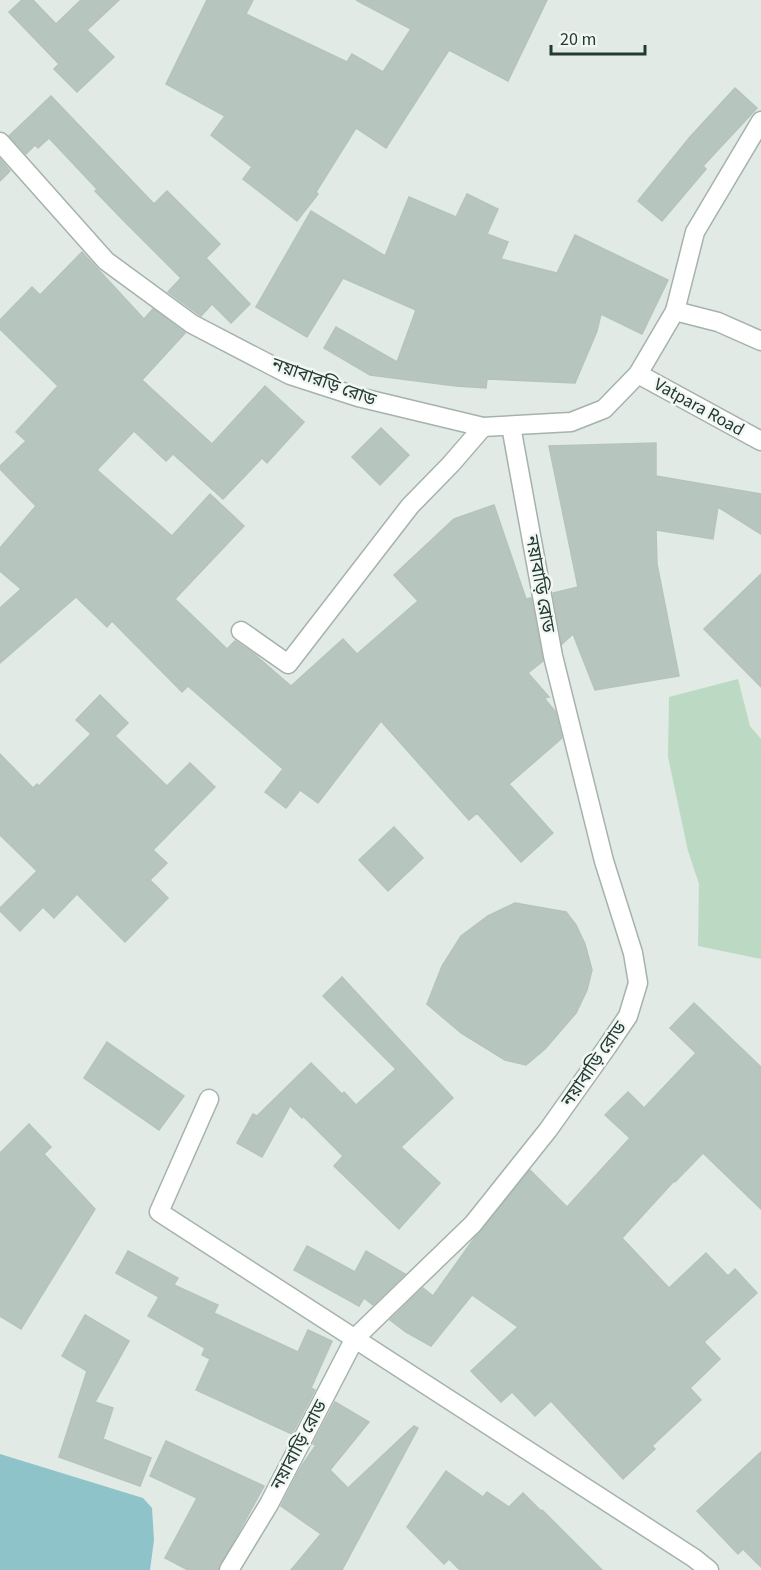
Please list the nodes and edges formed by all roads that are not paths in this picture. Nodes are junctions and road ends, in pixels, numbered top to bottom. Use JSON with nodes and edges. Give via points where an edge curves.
{"nodes":[{"id":1,"x":761,"y":121,"type":"edge"},
{"id":2,"x":0,"y":142,"type":"edge"},
{"id":3,"x":675,"y":311,"type":"junction"},
{"id":4,"x":761,"y":341,"type":"edge"},
{"id":5,"x":638,"y":374,"type":"junction"},
{"id":6,"x":511,"y":426,"type":"junction"},
{"id":7,"x":483,"y":427,"type":"junction"},
{"id":8,"x":761,"y":441,"type":"edge"},
{"id":9,"x":241,"y":631,"type":"dead end"},
{"id":10,"x":209,"y":1100,"type":"dead end"},
{"id":11,"x":355,"y":1338,"type":"junction"},
{"id":12,"x":229,"y":1570,"type":"edge"},
{"id":13,"x":709,"y":1570,"type":"edge"}],
"edges":[{"from":1,"to":3,"type":"street","via":[[695,232]]},
{"from":2,"to":7,"type":"street","name":"নয়াবারড়ি রোড","via":[[106,261],[192,324],[290,375],[358,397]]},
{"from":3,"to":4,"type":"street","via":[[718,322]]},
{"from":3,"to":5,"type":"street"},
{"from":5,"to":6,"type":"street","name":"নয়াবারড়ি রোড","via":[[603,409],[571,422]]},
{"from":5,"to":8,"type":"street","name":"Vatpara Road"},
{"from":6,"to":7,"type":"street","name":"নয়াবারড়ি রোড"},
{"from":6,"to":11,"type":"street","name":"নয়াবাড়ি রোড","via":[[553,656],[638,983],[628,1016],[548,1130],[473,1224]]},
{"from":7,"to":9,"type":"street","via":[[411,506],[288,664]]},
{"from":10,"to":11,"type":"street","via":[[159,1212]]},
{"from":11,"to":12,"type":"street","name":"নয়াবাড়ি রোড","via":[[269,1504]]},
{"from":11,"to":13,"type":"street"}]}
